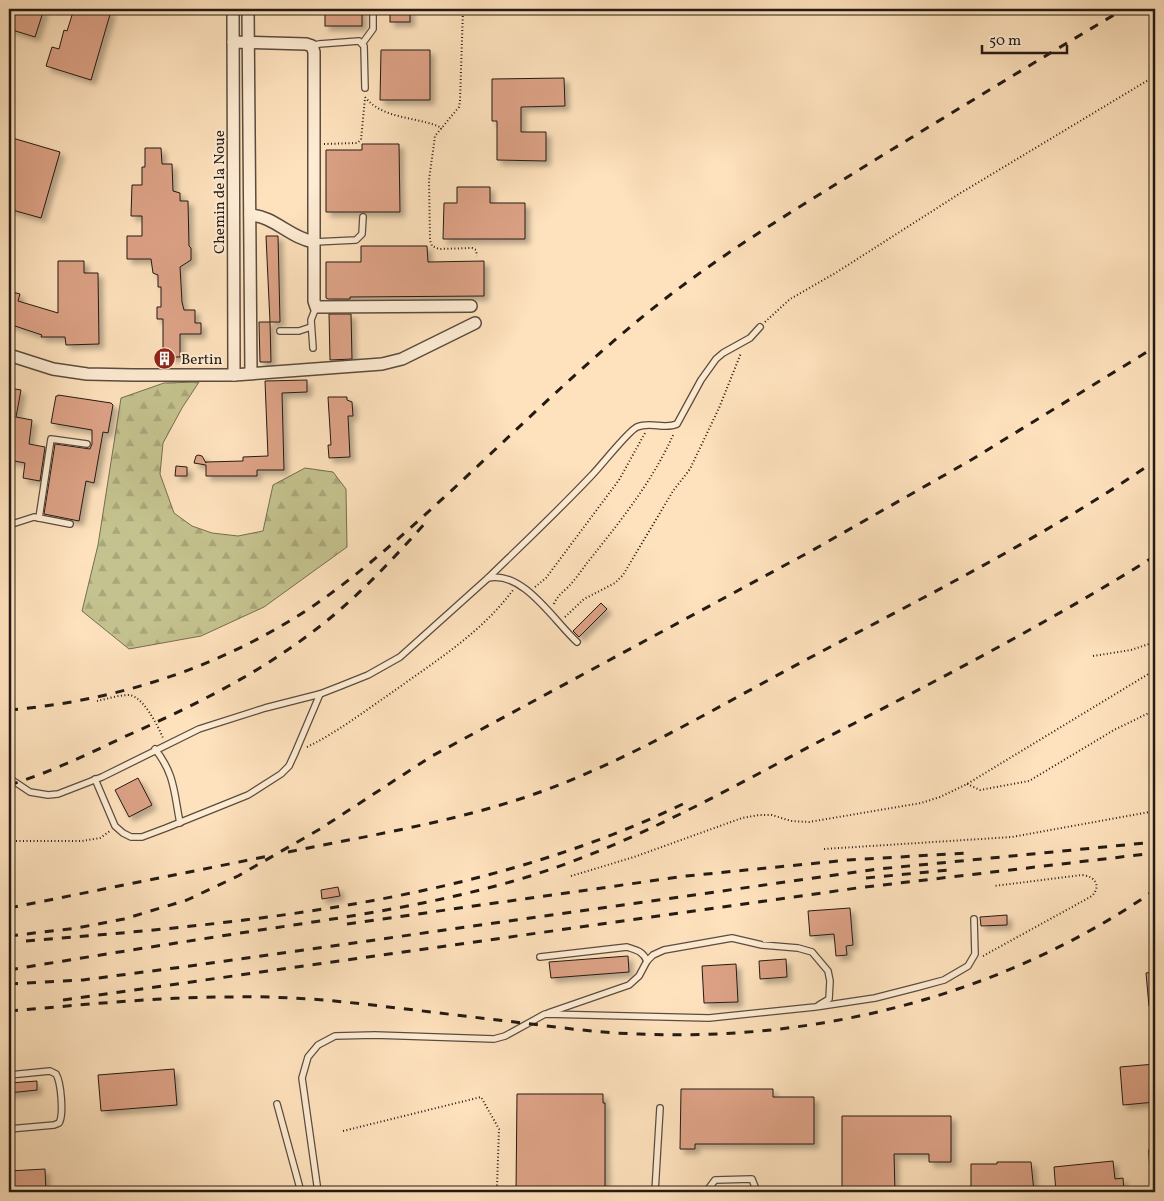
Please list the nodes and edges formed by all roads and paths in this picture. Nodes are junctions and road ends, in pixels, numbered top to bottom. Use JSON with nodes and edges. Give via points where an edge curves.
{"nodes":[{"id":1,"x":233,"y":9,"type":"edge"},
{"id":2,"x":248,"y":9,"type":"edge"},
{"id":3,"x":373,"y":9,"type":"edge"},
{"id":4,"x":463,"y":9,"type":"edge"},
{"id":5,"x":233,"y":42,"type":"junction"},
{"id":6,"x":248,"y":42,"type":"junction"},
{"id":7,"x":362,"y":44,"type":"junction"},
{"id":8,"x":312,"y":46,"type":"junction"},
{"id":9,"x":1155,"y":76,"type":"edge"},
{"id":10,"x":365,"y":88,"type":"dead end"},
{"id":11,"x":442,"y":128,"type":"junction"},
{"id":12,"x":314,"y":144,"type":"junction"},
{"id":13,"x":250,"y":215,"type":"junction"},
{"id":14,"x":363,"y":217,"type":"dead end"},
{"id":15,"x":314,"y":242,"type":"junction"},
{"id":16,"x":477,"y":256,"type":"dead end"},
{"id":17,"x":471,"y":306,"type":"dead end"},
{"id":18,"x":316,"y":307,"type":"junction"},
{"id":19,"x":475,"y":323,"type":"dead end"},
{"id":20,"x":311,"y":327,"type":"junction"},
{"id":21,"x":760,"y":327,"type":"joint"},
{"id":22,"x":280,"y":331,"type":"dead end"},
{"id":23,"x":750,"y":338,"type":"junction"},
{"id":24,"x":313,"y":348,"type":"dead end"},
{"id":25,"x":9,"y":355,"type":"edge"},
{"id":26,"x":251,"y":373,"type":"junction"},
{"id":27,"x":234,"y":375,"type":"junction"},
{"id":28,"x":650,"y":424,"type":"junction"},
{"id":29,"x":678,"y":424,"type":"junction"},
{"id":30,"x":87,"y":444,"type":"dead end"},
{"id":31,"x":39,"y":518,"type":"junction"},
{"id":32,"x":70,"y":524,"type":"dead end"},
{"id":33,"x":9,"y":525,"type":"edge"},
{"id":34,"x":488,"y":578,"type":"junction"},
{"id":35,"x":518,"y":584,"type":"junction"},
{"id":36,"x":529,"y":591,"type":"junction"},
{"id":37,"x":556,"y":619,"type":"junction"},
{"id":38,"x":577,"y":642,"type":"dead end"},
{"id":39,"x":1155,"y":642,"type":"edge"},
{"id":40,"x":1093,"y":656,"type":"dead end"},
{"id":41,"x":1155,"y":670,"type":"edge"},
{"id":42,"x":320,"y":694,"type":"junction"},
{"id":43,"x":97,"y":701,"type":"dead end"},
{"id":44,"x":1155,"y":710,"type":"edge"},
{"id":45,"x":165,"y":744,"type":"junction"},
{"id":46,"x":156,"y":749,"type":"junction"},
{"id":47,"x":296,"y":753,"type":"junction"},
{"id":48,"x":9,"y":778,"type":"edge"},
{"id":49,"x":95,"y":779,"type":"junction"},
{"id":50,"x":967,"y":784,"type":"junction"},
{"id":51,"x":1155,"y":811,"type":"edge"},
{"id":52,"x":180,"y":823,"type":"junction"},
{"id":53,"x":115,"y":826,"type":"junction"},
{"id":54,"x":9,"y":841,"type":"edge"},
{"id":55,"x":824,"y":849,"type":"dead end"},
{"id":56,"x":570,"y":876,"type":"dead end"},
{"id":57,"x":994,"y":886,"type":"dead end"},
{"id":58,"x":974,"y":919,"type":"dead end"},
{"id":59,"x":540,"y":957,"type":"dead end"},
{"id":60,"x":647,"y":961,"type":"junction"},
{"id":61,"x":968,"y":966,"type":"junction"},
{"id":62,"x":815,"y":1007,"type":"junction"},
{"id":63,"x":545,"y":1014,"type":"junction"},
{"id":64,"x":9,"y":1075,"type":"edge"},
{"id":65,"x":277,"y":1104,"type":"dead end"},
{"id":66,"x":660,"y":1108,"type":"dead end"},
{"id":67,"x":9,"y":1129,"type":"edge"},
{"id":68,"x":343,"y":1131,"type":"dead end"},
{"id":69,"x":1155,"y":1148,"type":"edge"},
{"id":70,"x":301,"y":1192,"type":"edge"},
{"id":71,"x":318,"y":1192,"type":"edge"},
{"id":72,"x":494,"y":1192,"type":"edge"},
{"id":73,"x":656,"y":1192,"type":"edge"},
{"id":74,"x":706,"y":1192,"type":"edge"},
{"id":75,"x":757,"y":1192,"type":"edge"},
{"id":76,"x":1155,"y":1192,"type":"edge"}],
"edges":[{"from":1,"to":5,"type":"street","name":"Chemin de la Noue"},
{"from":2,"to":6,"type":"street","name":"Chemin de la Noue"},
{"from":3,"to":7,"type":"lane","via":[[373,29]]},
{"from":4,"to":11,"type":"path","via":[[459,108]]},
{"from":5,"to":6,"type":"street"},
{"from":5,"to":27,"type":"street","name":"Chemin de la Noue"},
{"from":6,"to":8,"type":"street"},
{"from":6,"to":13,"type":"street","name":"Chemin de la Noue"},
{"from":7,"to":8,"type":"lane","via":[[359,41]]},
{"from":7,"to":10,"type":"lane"},
{"from":8,"to":12,"type":"street"},
{"from":9,"to":21,"type":"path","via":[[790,300]]},
{"from":11,"to":12,"type":"path","via":[[378,109],[365,98],[361,140],[357,144]]},
{"from":11,"to":16,"type":"path","via":[[435,136],[429,180],[430,240],[432,246],[439,249],[472,248]]},
{"from":12,"to":15,"type":"street"},
{"from":13,"to":15,"type":"street","via":[[266,218],[304,240]]},
{"from":13,"to":26,"type":"street","name":"Chemin de la Noue"},
{"from":14,"to":15,"type":"lane","via":[[362,234],[356,240]]},
{"from":15,"to":18,"type":"street"},
{"from":17,"to":18,"type":"street"},
{"from":18,"to":20,"type":"lane"},
{"from":19,"to":26,"type":"street","via":[[402,359],[382,364]]},
{"from":20,"to":22,"type":"lane"},
{"from":20,"to":24,"type":"lane"},
{"from":21,"to":23,"type":"lane"},
{"from":23,"to":29,"type":"lane","via":[[716,359]]},
{"from":23,"to":37,"type":"path","via":[[690,469],[673,491],[623,575],[615,583],[584,599],[567,616]]},
{"from":25,"to":27,"type":"street","via":[[53,369],[87,374]]},
{"from":26,"to":27,"type":"street"},
{"from":28,"to":29,"type":"lane","via":[[661,427]]},
{"from":28,"to":34,"type":"lane","via":[[635,428]]},
{"from":28,"to":36,"type":"path","via":[[619,480],[546,578]]},
{"from":29,"to":37,"type":"path","via":[[657,466],[624,517],[557,596],[554,605]]},
{"from":30,"to":31,"type":"lane","via":[[51,439]]},
{"from":31,"to":32,"type":"lane"},
{"from":31,"to":33,"type":"lane"},
{"from":34,"to":35,"type":"lane","via":[[498,576]]},
{"from":34,"to":42,"type":"lane","via":[[400,657]]},
{"from":35,"to":36,"type":"lane"},
{"from":35,"to":47,"type":"path","via":[[462,643],[360,714]]},
{"from":36,"to":37,"type":"lane"},
{"from":37,"to":38,"type":"lane"},
{"from":39,"to":40,"type":"path","via":[[1131,650]]},
{"from":41,"to":50,"type":"path"},
{"from":42,"to":45,"type":"lane","via":[[235,717]]},
{"from":42,"to":47,"type":"lane"},
{"from":43,"to":45,"type":"path","via":[[128,695],[136,697],[154,719]]},
{"from":44,"to":50,"type":"path","via":[[1114,730],[1029,782],[980,790]]},
{"from":45,"to":46,"type":"lane"},
{"from":46,"to":49,"type":"lane"},
{"from":46,"to":52,"type":"lane","via":[[171,774]]},
{"from":47,"to":52,"type":"lane","via":[[289,766],[266,785]]},
{"from":48,"to":49,"type":"lane","via":[[30,792],[48,796]]},
{"from":49,"to":53,"type":"lane"},
{"from":50,"to":56,"type":"path","via":[[921,803],[809,822],[765,815],[742,818]]},
{"from":51,"to":55,"type":"path","via":[[1012,837]]},
{"from":52,"to":53,"type":"lane","via":[[142,837],[131,837]]},
{"from":53,"to":54,"type":"path","via":[[100,838],[82,842]]},
{"from":57,"to":61,"type":"path","via":[[1082,875],[1093,878],[1097,891]]},
{"from":58,"to":61,"type":"lane","via":[[975,954]]},
{"from":59,"to":60,"type":"lane","via":[[627,947],[639,950]]},
{"from":60,"to":62,"type":"lane","via":[[664,950],[732,938],[798,948],[812,952],[828,971],[830,999]]},
{"from":60,"to":63,"type":"lane","via":[[639,976],[629,985]]},
{"from":61,"to":62,"type":"lane","via":[[944,980],[918,987],[875,998]]},
{"from":62,"to":63,"type":"lane","via":[[708,1018]]},
{"from":63,"to":71,"type":"lane","via":[[494,1039],[335,1036],[318,1045],[308,1057],[302,1078]]},
{"from":64,"to":67,"type":"lane","via":[[50,1071],[56,1074],[62,1115],[56,1124]]},
{"from":65,"to":70,"type":"lane"},
{"from":66,"to":73,"type":"lane"},
{"from":68,"to":72,"type":"path","via":[[482,1097],[499,1129],[497,1187]]},
{"from":69,"to":76,"type":"lane","via":[[1152,1151]]},
{"from":74,"to":75,"type":"lane","via":[[715,1180],[752,1179]]}]}
